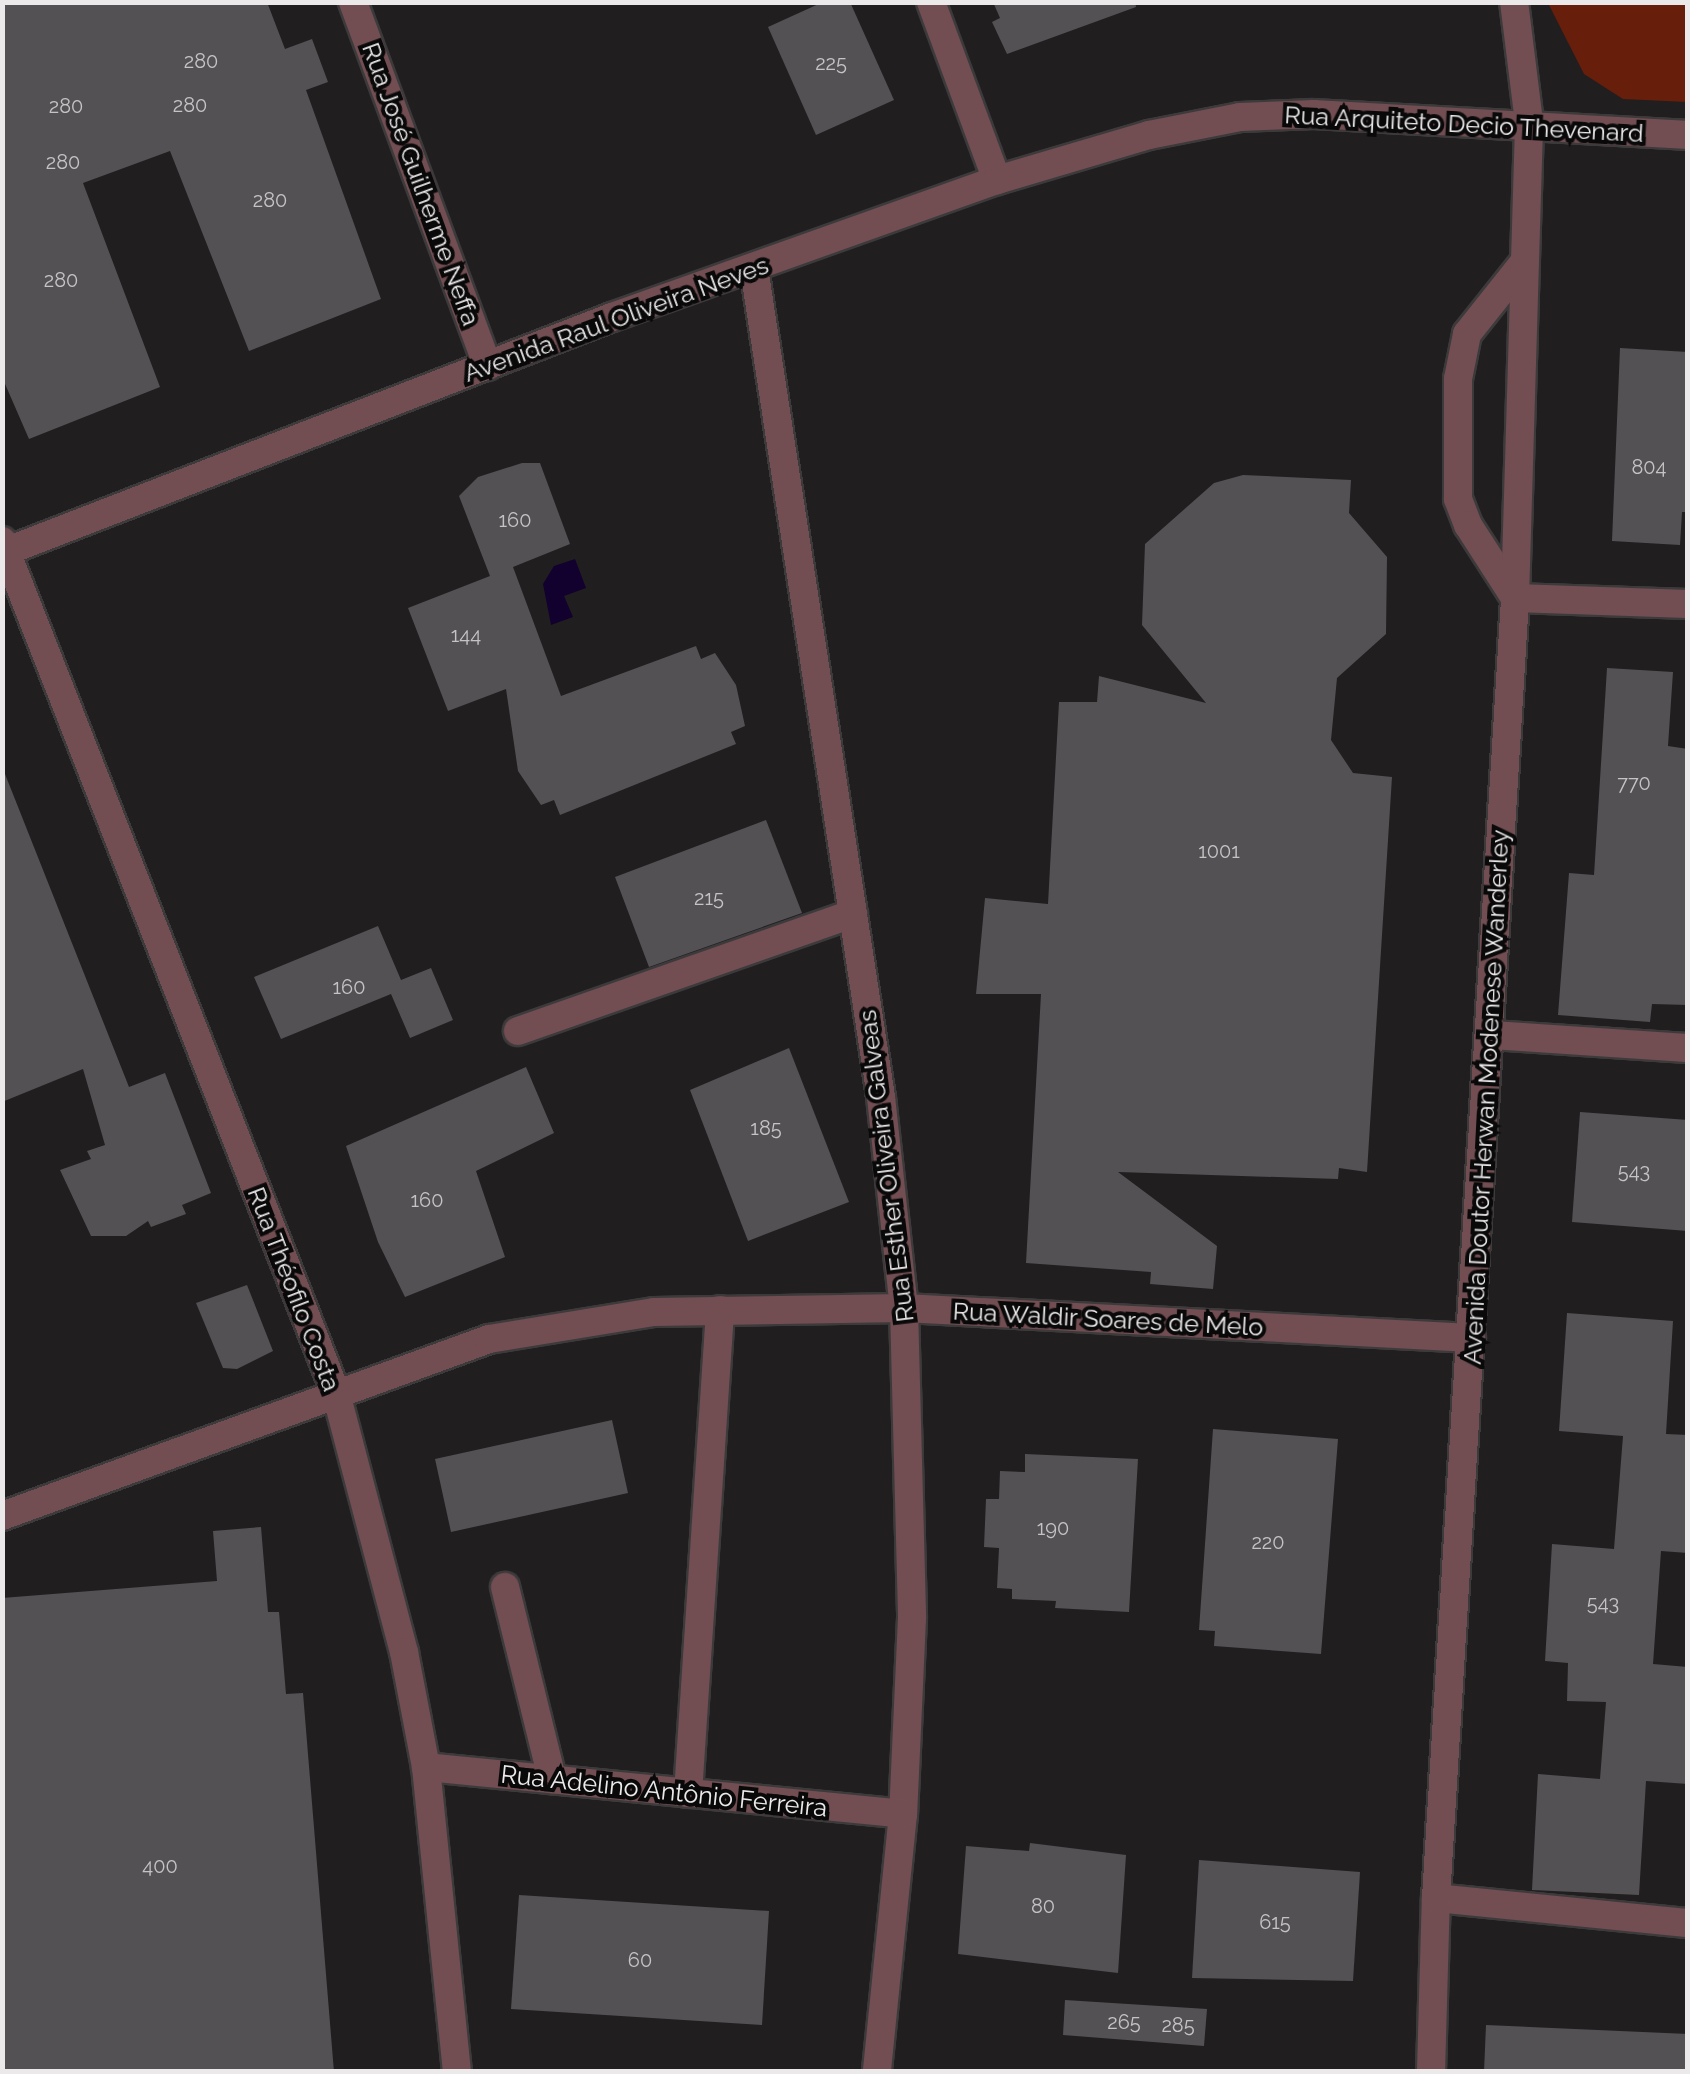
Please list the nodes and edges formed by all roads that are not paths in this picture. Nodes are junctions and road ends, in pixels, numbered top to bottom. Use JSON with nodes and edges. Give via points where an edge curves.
{"nodes":[{"id":1,"x":354,"y":2,"type":"edge"},
{"id":2,"x":931,"y":2,"type":"edge"},
{"id":3,"x":1514,"y":2,"type":"edge"},
{"id":4,"x":1240,"y":116,"type":"joint"},
{"id":5,"x":1529,"y":122,"type":"junction"},
{"id":6,"x":1688,"y":135,"type":"edge"},
{"id":7,"x":997,"y":180,"type":"junction"},
{"id":8,"x":1526,"y":261,"type":"junction"},
{"id":9,"x":754,"y":268,"type":"junction"},
{"id":10,"x":488,"y":366,"type":"junction"},
{"id":11,"x":4,"y":549,"type":"edge"},
{"id":12,"x":1515,"y":598,"type":"junction"},
{"id":13,"x":1688,"y":604,"type":"edge"},
{"id":14,"x":853,"y":914,"type":"junction"},
{"id":15,"x":518,"y":1031,"type":"dead end"},
{"id":16,"x":1491,"y":1034,"type":"junction"},
{"id":17,"x":1688,"y":1048,"type":"edge"},
{"id":18,"x":904,"y":1308,"type":"junction"},
{"id":19,"x":720,"y":1310,"type":"junction"},
{"id":20,"x":1471,"y":1338,"type":"junction"},
{"id":21,"x":336,"y":1393,"type":"junction"},
{"id":22,"x":2,"y":1516,"type":"edge"},
{"id":23,"x":505,"y":1587,"type":"dead end"},
{"id":24,"x":426,"y":1767,"type":"junction"},
{"id":25,"x":552,"y":1779,"type":"junction"},
{"id":26,"x":688,"y":1793,"type":"junction"},
{"id":27,"x":903,"y":1814,"type":"junction"},
{"id":28,"x":1436,"y":1898,"type":"junction"},
{"id":29,"x":1688,"y":1923,"type":"edge"},
{"id":30,"x":457,"y":2072,"type":"edge"},
{"id":31,"x":877,"y":2072,"type":"edge"},
{"id":32,"x":1431,"y":2072,"type":"edge"}],
"edges":[{"from":1,"to":10,"type":"street","name":"Rua José Guilherme Neffa"},
{"from":2,"to":7,"type":"street"},
{"from":3,"to":5,"type":"street","name":"Avenida Doutor Herwan Modenese Wanderley"},
{"from":4,"to":5,"type":"street","name":"Rua Arquiteto Decio Thevenard"},
{"from":4,"to":7,"type":"street","name":"Avenida Raul Oliveira Neves"},
{"from":5,"to":6,"type":"street","name":"Rua Arquiteto Decio Thevenard"},
{"from":5,"to":8,"type":"street","name":"Avenida Doutor Herwan Modenese Wanderley"},
{"from":7,"to":9,"type":"street","name":"Avenida Raul Oliveira Neves"},
{"from":8,"to":12,"type":"street","name":"Avenida Doutor Herwan Modenese Wanderley"},
{"from":8,"to":12,"type":"street","via":[[1467,334],[1458,379],[1458,499]]},
{"from":9,"to":10,"type":"street","name":"Avenida Raul Oliveira Neves"},
{"from":9,"to":14,"type":"street","name":"Rua Esther Oliveira Galveas"},
{"from":10,"to":11,"type":"street","name":"Avenida Raul Oliveira Neves"},
{"from":11,"to":21,"type":"street","name":"Rua Théofilo Costa"},
{"from":12,"to":13,"type":"street"},
{"from":12,"to":16,"type":"street","name":"Avenida Doutor Herwan Modenese Wanderley"},
{"from":14,"to":15,"type":"street"},
{"from":14,"to":18,"type":"street","name":"Rua Esther Oliveira Galveas"},
{"from":16,"to":17,"type":"street"},
{"from":16,"to":20,"type":"street","name":"Avenida Doutor Herwan Modenese Wanderley"},
{"from":18,"to":19,"type":"street","name":"Rua Waldir Soares de Melo"},
{"from":18,"to":20,"type":"street","name":"Rua Waldir Soares de Melo"},
{"from":18,"to":27,"type":"street","name":"Rua Esther Oliveira Galveas","via":[[913,1480]]},
{"from":19,"to":21,"type":"street","name":"Rua Waldir Soares de Melo","via":[[595,1319],[489,1339]]},
{"from":19,"to":26,"type":"street"},
{"from":20,"to":28,"type":"street","name":"Avenida Doutor Herwan Modenese Wanderley"},
{"from":21,"to":22,"type":"street","name":"Rua Waldir Soares de Melo"},
{"from":21,"to":24,"type":"street","name":"Rua Théofilo Costa","via":[[404,1652]]},
{"from":23,"to":25,"type":"street"},
{"from":24,"to":25,"type":"street","name":"Rua Adelino Antônio Ferreira"},
{"from":24,"to":30,"type":"street","name":"Rua Théofilo Costa"},
{"from":25,"to":26,"type":"street","name":"Rua Adelino Antônio Ferreira"},
{"from":26,"to":27,"type":"street","name":"Rua Adelino Antônio Ferreira"},
{"from":27,"to":31,"type":"street","name":"Rua Esther Oliveira Galveas"},
{"from":28,"to":29,"type":"street"},
{"from":28,"to":32,"type":"street","name":"Avenida Doutor Herwan Modenese Wanderley"}]}
